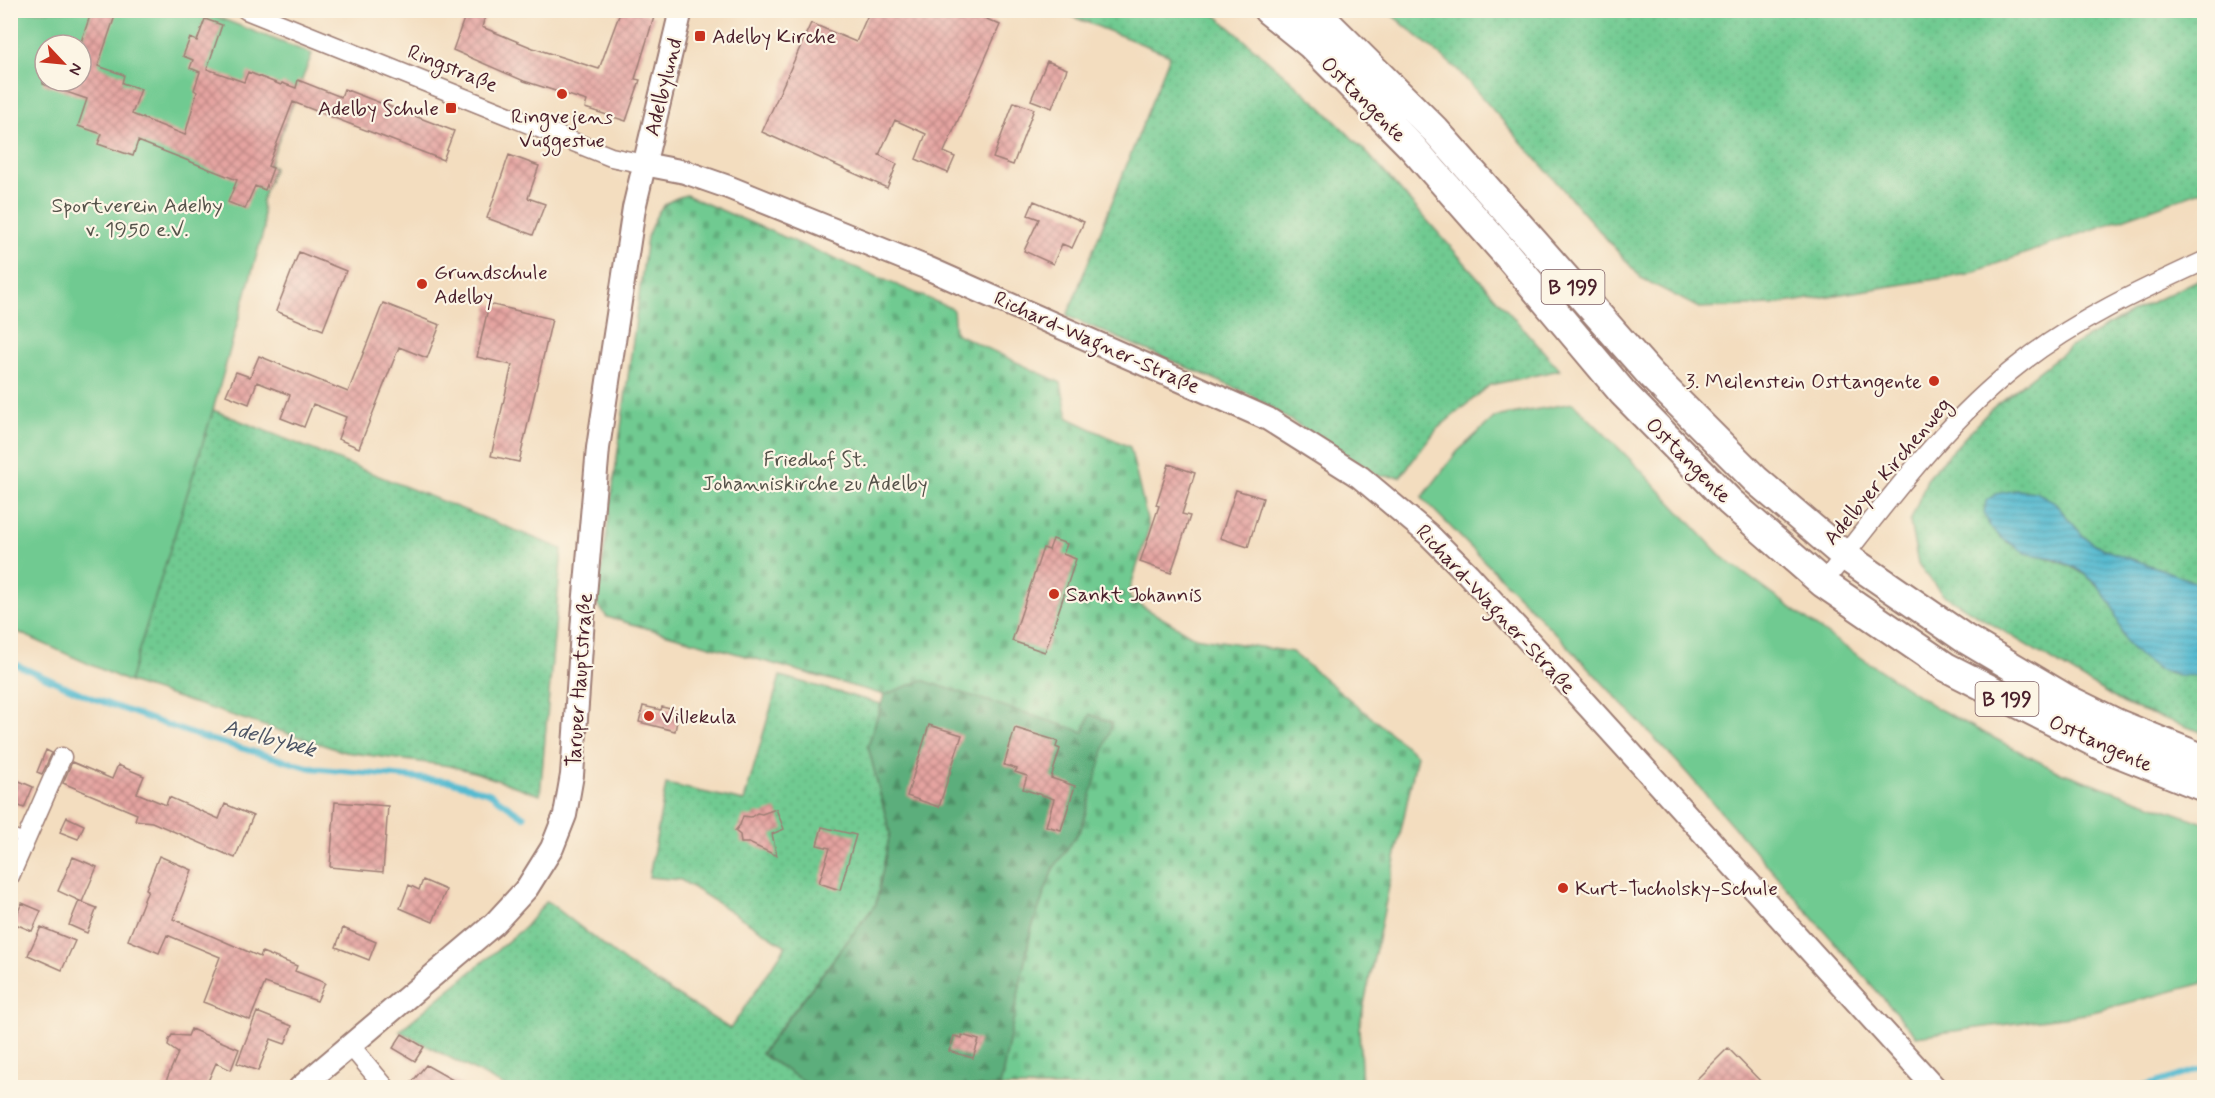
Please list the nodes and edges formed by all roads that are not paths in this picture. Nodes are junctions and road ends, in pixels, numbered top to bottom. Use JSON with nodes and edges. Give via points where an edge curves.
{"nodes":[{"id":1,"x":246,"y":10,"type":"edge"},
{"id":2,"x":681,"y":10,"type":"edge"},
{"id":3,"x":1268,"y":10,"type":"edge"},
{"id":4,"x":1310,"y":10,"type":"edge"},
{"id":5,"x":644,"y":164,"type":"junction"},
{"id":6,"x":2205,"y":261,"type":"edge"},
{"id":7,"x":1845,"y":556,"type":"junction"},
{"id":8,"x":1823,"y":584,"type":"junction"},
{"id":9,"x":62,"y":757,"type":"dead end"},
{"id":10,"x":2205,"y":759,"type":"edge"},
{"id":11,"x":2205,"y":787,"type":"edge"},
{"id":12,"x":18,"y":836,"type":"edge"},
{"id":13,"x":10,"y":876,"type":"edge"},
{"id":14,"x":351,"y":1045,"type":"junction"},
{"id":15,"x":300,"y":1088,"type":"edge"},
{"id":16,"x":386,"y":1088,"type":"edge"},
{"id":17,"x":1935,"y":1088,"type":"edge"}],
"edges":[{"from":1,"to":5,"type":"street","name":"Ringstraße","via":[[611,157]]},
{"from":2,"to":5,"type":"street","name":"Adelbylund"},
{"from":3,"to":8,"type":"main road","name":"Osttangente","number":"B 199","via":[[1310,44],[1412,147],[1623,393],[1730,502]]},
{"from":4,"to":7,"type":"main road","name":"Osttangente","number":"B 199","via":[[1435,130],[1651,375],[1756,480]]},
{"from":5,"to":14,"type":"street","name":"Taruper Hauptstraße","via":[[598,448],[572,775],[565,815],[552,848],[527,888],[494,924]]},
{"from":5,"to":17,"type":"street","name":"Richard-Wagner-Straße","via":[[685,172],[728,187],[956,280],[1268,419],[1360,477],[1428,534],[1468,574]]},
{"from":6,"to":7,"type":"street","name":"Adelbyer Kirchenweg","via":[[2138,291],[2022,362],[1938,440]]},
{"from":7,"to":8,"type":"street","name":"Adelbyer Kirchenweg"},
{"from":7,"to":10,"type":"main road","name":"Osttangente","number":"B 199","via":[[1964,638],[2065,698]]},
{"from":8,"to":11,"type":"main road","name":"Osttangente","number":"B 199","via":[[1946,667],[2106,748]]},
{"from":9,"to":12,"type":"street"},
{"from":12,"to":13,"type":"street"},
{"from":14,"to":15,"type":"street","name":"Taruper Hauptstraße"},
{"from":14,"to":16,"type":"street"}]}
